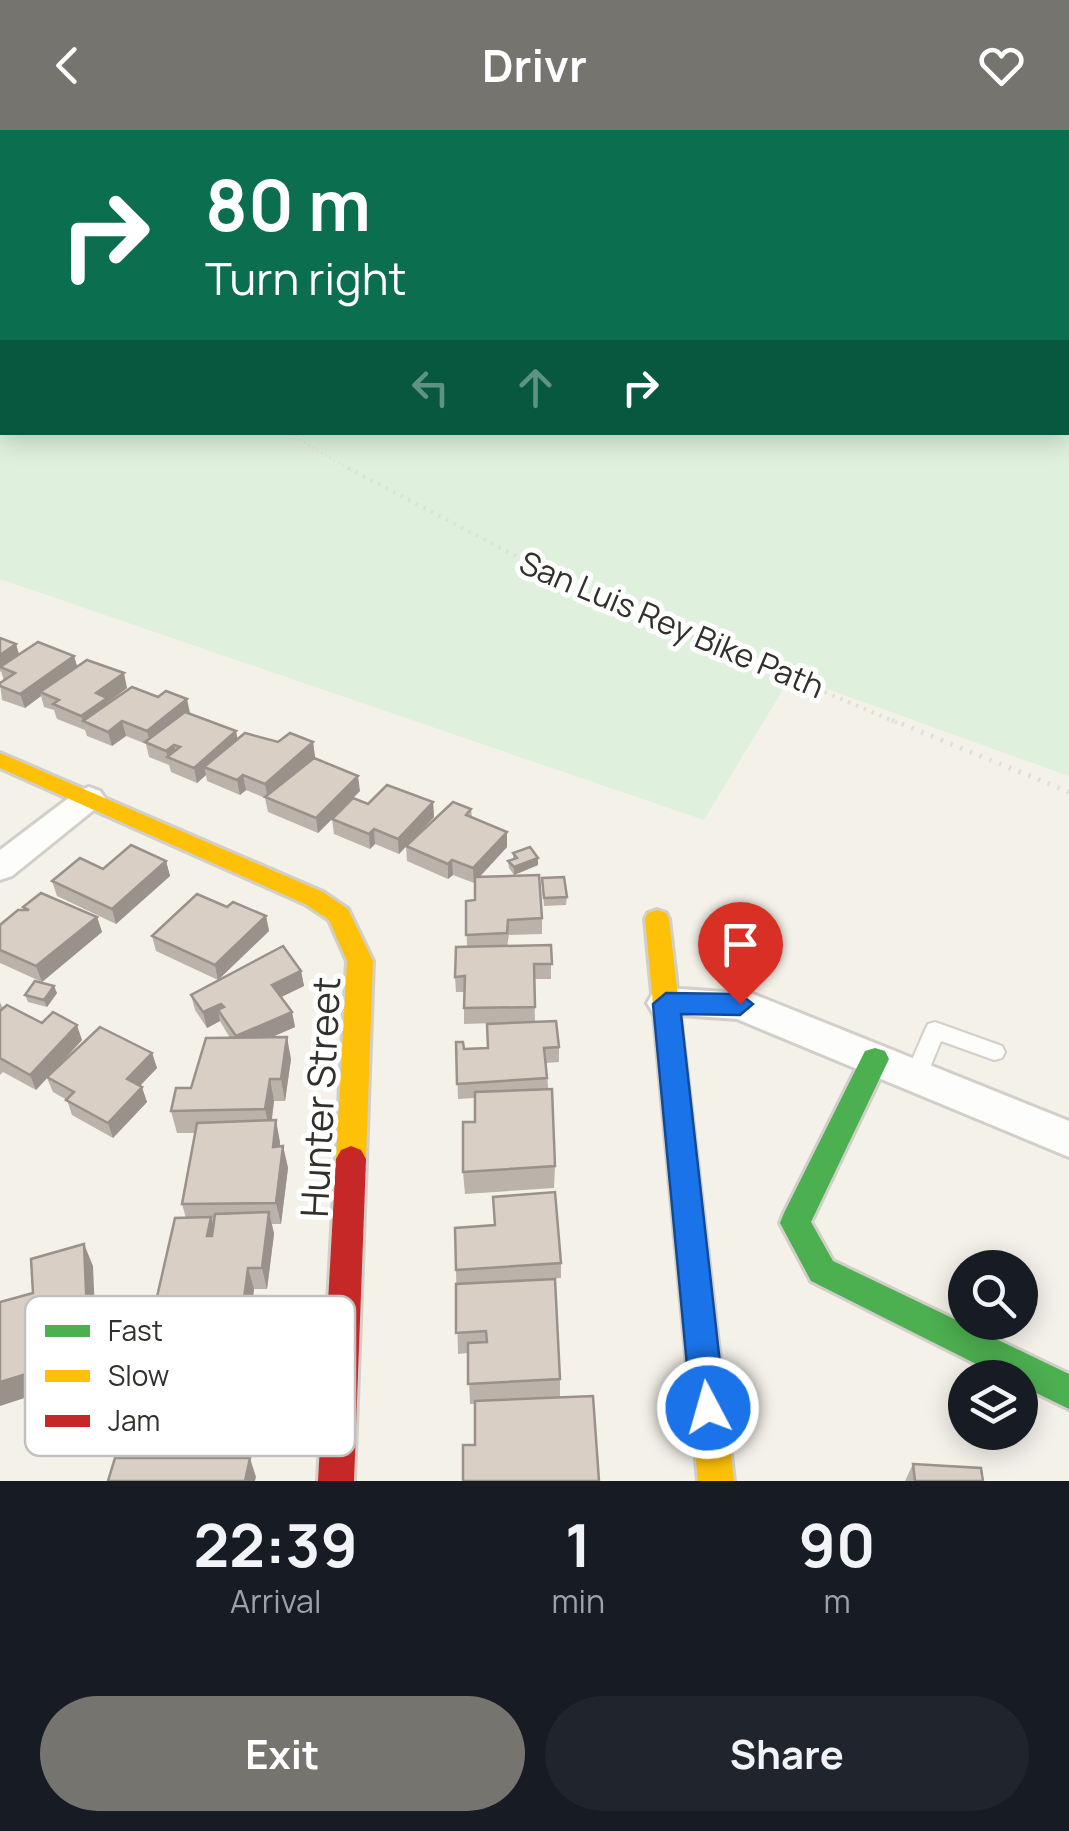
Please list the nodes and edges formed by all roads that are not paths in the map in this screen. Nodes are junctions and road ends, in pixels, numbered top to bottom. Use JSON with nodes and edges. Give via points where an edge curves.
{"nodes":[{"id":1,"x":0,"y":760,"type":"edge"},
{"id":2,"x":89,"y":798,"type":"junction"},
{"id":3,"x":0,"y":868,"type":"edge"},
{"id":4,"x":657,"y":919,"type":"dead end"},
{"id":5,"x":666,"y":1004,"type":"junction"},
{"id":6,"x":994,"y":1052,"type":"dead end"},
{"id":7,"x":875,"y":1059,"type":"junction"},
{"id":8,"x":916,"y":1076,"type":"junction"},
{"id":9,"x":1069,"y":1139,"type":"edge"},
{"id":10,"x":345,"y":1296,"type":"edge"},
{"id":11,"x":1069,"y":1392,"type":"edge"},
{"id":12,"x":337,"y":1456,"type":"edge"},
{"id":13,"x":336,"y":1481,"type":"edge"},
{"id":14,"x":716,"y":1481,"type":"edge"}],
"edges":[{"from":1,"to":2,"type":"street","name":"Hunter Street"},
{"from":2,"to":3,"type":"street"},
{"from":2,"to":10,"type":"street","name":"Hunter Street","via":[[340,915],[360,960]]},
{"from":4,"to":5,"type":"street"},
{"from":5,"to":7,"type":"street","via":[[740,1004]]},
{"from":5,"to":14,"type":"street"},
{"from":6,"to":8,"type":"lane","via":[[935,1030]]},
{"from":7,"to":8,"type":"street"},
{"from":7,"to":11,"type":"street","via":[[795,1223],[822,1271]]},
{"from":8,"to":9,"type":"street"},
{"from":12,"to":13,"type":"street","name":"Hunter Street"}]}
